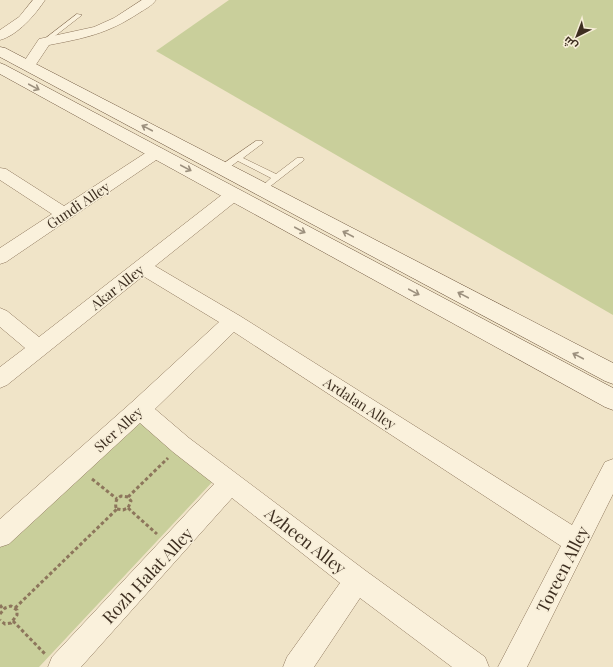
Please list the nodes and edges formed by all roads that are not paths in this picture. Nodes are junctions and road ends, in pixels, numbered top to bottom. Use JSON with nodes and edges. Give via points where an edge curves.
{"nodes":[{"id":1,"x":39,"y":0,"type":"edge"},
{"id":2,"x":150,"y":0,"type":"edge"},
{"id":3,"x":80,"y":15,"type":"dead end"},
{"id":4,"x":0,"y":36,"type":"edge"},
{"id":5,"x":44,"y":42,"type":"junction"},
{"id":6,"x":0,"y":64,"type":"edge"},
{"id":7,"x":28,"y":66,"type":"junction"},
{"id":8,"x":100,"y":104,"type":"junction"},
{"id":9,"x":84,"y":114,"type":"junction"},
{"id":10,"x":259,"y":143,"type":"dead end"},
{"id":11,"x":156,"y":152,"type":"junction"},
{"id":12,"x":238,"y":158,"type":"junction"},
{"id":13,"x":300,"y":160,"type":"dead end"},
{"id":14,"x":223,"y":168,"type":"junction"},
{"id":15,"x":0,"y":173,"type":"edge"},
{"id":16,"x":270,"y":184,"type":"junction"},
{"id":17,"x":234,"y":194,"type":"junction"},
{"id":18,"x":64,"y":214,"type":"junction"},
{"id":19,"x":0,"y":257,"type":"edge"},
{"id":20,"x":142,"y":267,"type":"junction"},
{"id":21,"x":0,"y":316,"type":"edge"},
{"id":22,"x":233,"y":321,"type":"junction"},
{"id":23,"x":39,"y":348,"type":"junction"},
{"id":24,"x":613,"y":374,"type":"edge"},
{"id":25,"x":0,"y":379,"type":"edge"},
{"id":26,"x":613,"y":400,"type":"edge"},
{"id":27,"x":140,"y":409,"type":"junction"},
{"id":28,"x":613,"y":470,"type":"edge"},
{"id":29,"x":231,"y":482,"type":"junction"},
{"id":30,"x":0,"y":535,"type":"edge"},
{"id":31,"x":576,"y":542,"type":"junction"},
{"id":32,"x":357,"y":580,"type":"junction"},
{"id":33,"x":54,"y":661,"type":"edge"},
{"id":34,"x":297,"y":667,"type":"edge"},
{"id":35,"x":475,"y":667,"type":"edge"},
{"id":36,"x":512,"y":667,"type":"edge"}],
"edges":[{"from":1,"to":4,"type":"street","via":[[23,20]]},
{"from":2,"to":5,"type":"street","via":[[99,30]]},
{"from":3,"to":5,"type":"lane"},
{"from":5,"to":7,"type":"street"},
{"from":6,"to":7,"type":"main road"},
{"from":6,"to":9,"type":"main road","one_way":true},
{"from":7,"to":8,"type":"main road"},
{"from":8,"to":9,"type":"main road"},
{"from":14,"to":8,"type":"main road","one_way":true},
{"from":9,"to":11,"type":"main road"},
{"from":10,"to":12,"type":"lane"},
{"from":11,"to":17,"type":"main road","one_way":true},
{"from":11,"to":18,"type":"street","name":"Gundi Alley"},
{"from":12,"to":14,"type":"lane"},
{"from":12,"to":16,"type":"lane"},
{"from":13,"to":16,"type":"lane"},
{"from":14,"to":16,"type":"main road"},
{"from":15,"to":18,"type":"street"},
{"from":24,"to":16,"type":"main road","one_way":true},
{"from":17,"to":20,"type":"street","name":"Akar Alley"},
{"from":17,"to":26,"type":"main road","one_way":true},
{"from":18,"to":19,"type":"street","name":"Gundi Alley"},
{"from":20,"to":22,"type":"street","name":"Ardalan Alley"},
{"from":20,"to":23,"type":"street","name":"Akar Alley"},
{"from":21,"to":23,"type":"street"},
{"from":22,"to":27,"type":"street","name":"Ster Alley"},
{"from":22,"to":31,"type":"street","name":"Ardalan Alley"},
{"from":23,"to":25,"type":"street","name":"Akar Alley"},
{"from":27,"to":29,"type":"street","name":"Azheen Alley","via":[[181,445]]},
{"from":27,"to":30,"type":"street","name":"Ster Alley"},
{"from":28,"to":31,"type":"street","name":"Toreen Alley"},
{"from":29,"to":32,"type":"street","name":"Azheen Alley"},
{"from":29,"to":33,"type":"street","name":"Rozh Halat Alley","via":[[173,547]]},
{"from":31,"to":36,"type":"street","name":"Toreen Alley"},
{"from":32,"to":34,"type":"street"},
{"from":32,"to":35,"type":"street","name":"Azheen Alley"}]}
